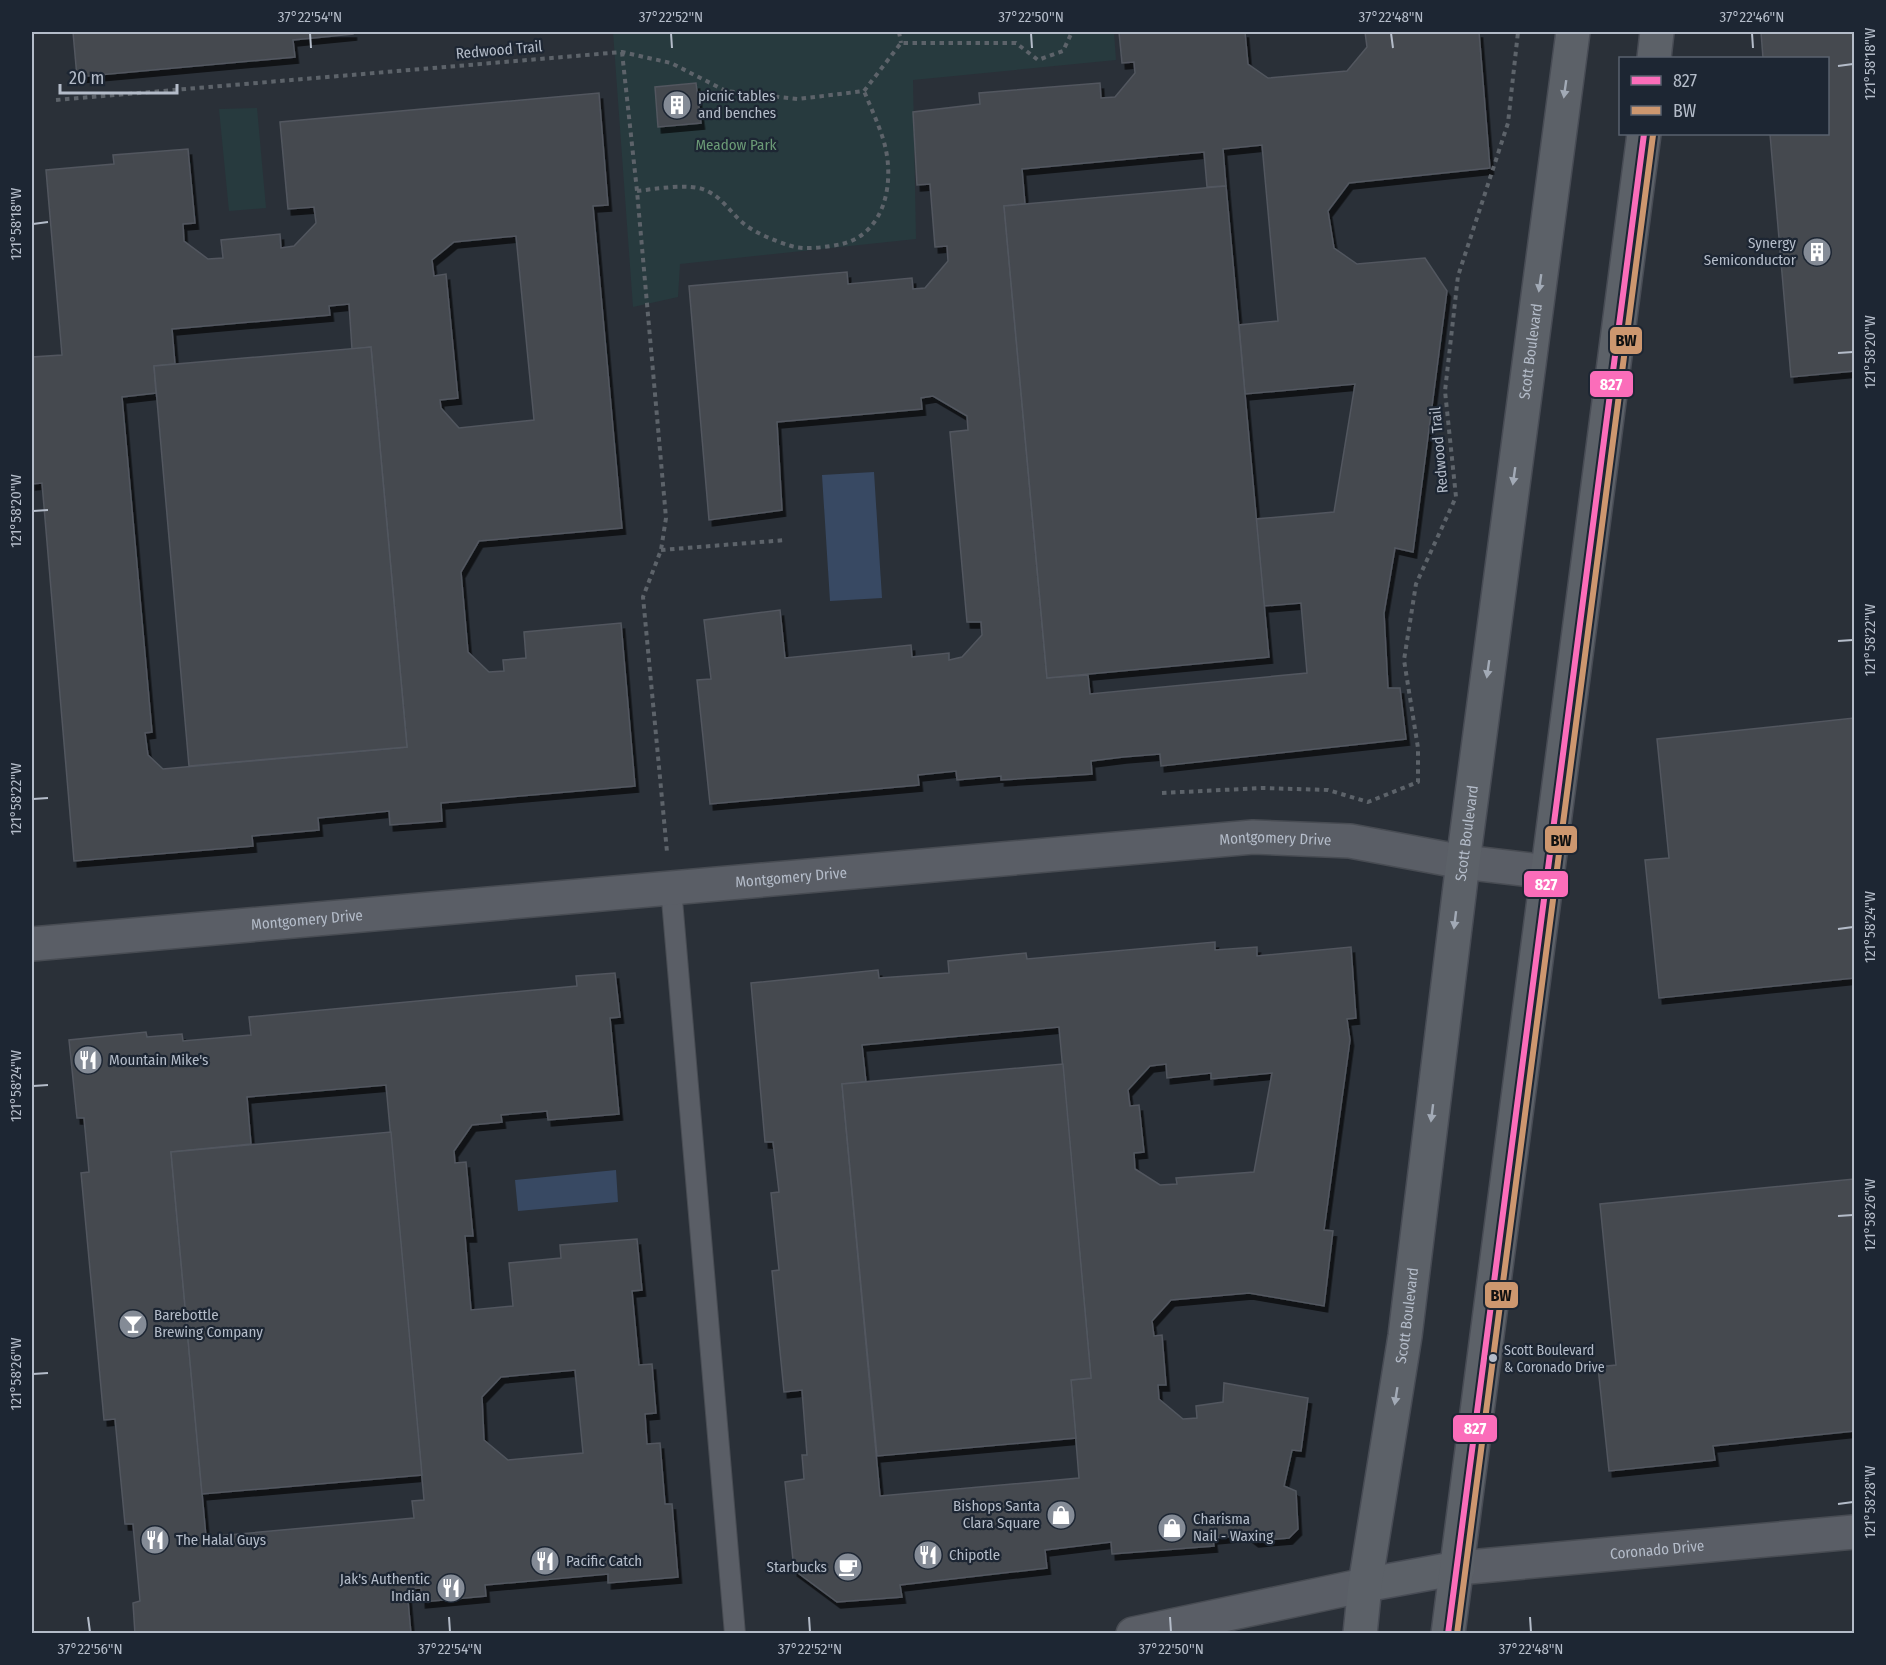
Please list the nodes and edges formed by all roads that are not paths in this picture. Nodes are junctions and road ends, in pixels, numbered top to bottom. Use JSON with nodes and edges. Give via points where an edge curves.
{"nodes":[{"id":1,"x":1573,"y":32,"type":"edge"},
{"id":2,"x":1657,"y":32,"type":"edge"},
{"id":3,"x":1654,"y":57,"type":"edge"},
{"id":4,"x":1644,"y":135,"type":"edge"},
{"id":5,"x":1463,"y":862,"type":"junction"},
{"id":6,"x":1548,"y":872,"type":"junction"},
{"id":7,"x":671,"y":888,"type":"junction"},
{"id":8,"x":32,"y":944,"type":"edge"},
{"id":9,"x":1854,"y":1532,"type":"edge"},
{"id":10,"x":1458,"y":1568,"type":"junction"},
{"id":11,"x":1365,"y":1585,"type":"junction"},
{"id":12,"x":735,"y":1634,"type":"edge"},
{"id":13,"x":1132,"y":1634,"type":"edge"},
{"id":14,"x":1360,"y":1634,"type":"edge"},
{"id":15,"x":1448,"y":1634,"type":"edge"}],
"edges":[{"from":1,"to":5,"type":"main road","name":"Scott Boulevard","one_way":true},
{"from":2,"to":3,"type":"main road"},
{"from":4,"to":6,"type":"main road"},
{"from":5,"to":6,"type":"street","name":"Montgomery Drive"},
{"from":5,"to":7,"type":"street","name":"Montgomery Drive","via":[[1350,841],[1253,837]]},
{"from":5,"to":11,"type":"main road","name":"Scott Boulevard","one_way":true,"via":[[1406,1336]]},
{"from":6,"to":10,"type":"main road"},
{"from":7,"to":8,"type":"street","name":"Montgomery Drive"},
{"from":7,"to":12,"type":"lane"},
{"from":9,"to":10,"type":"street","name":"Coronado Drive"},
{"from":10,"to":11,"type":"main road"},
{"from":10,"to":15,"type":"main road"},
{"from":11,"to":13,"type":"street"},
{"from":11,"to":14,"type":"main road","name":"Scott Boulevard"}]}
